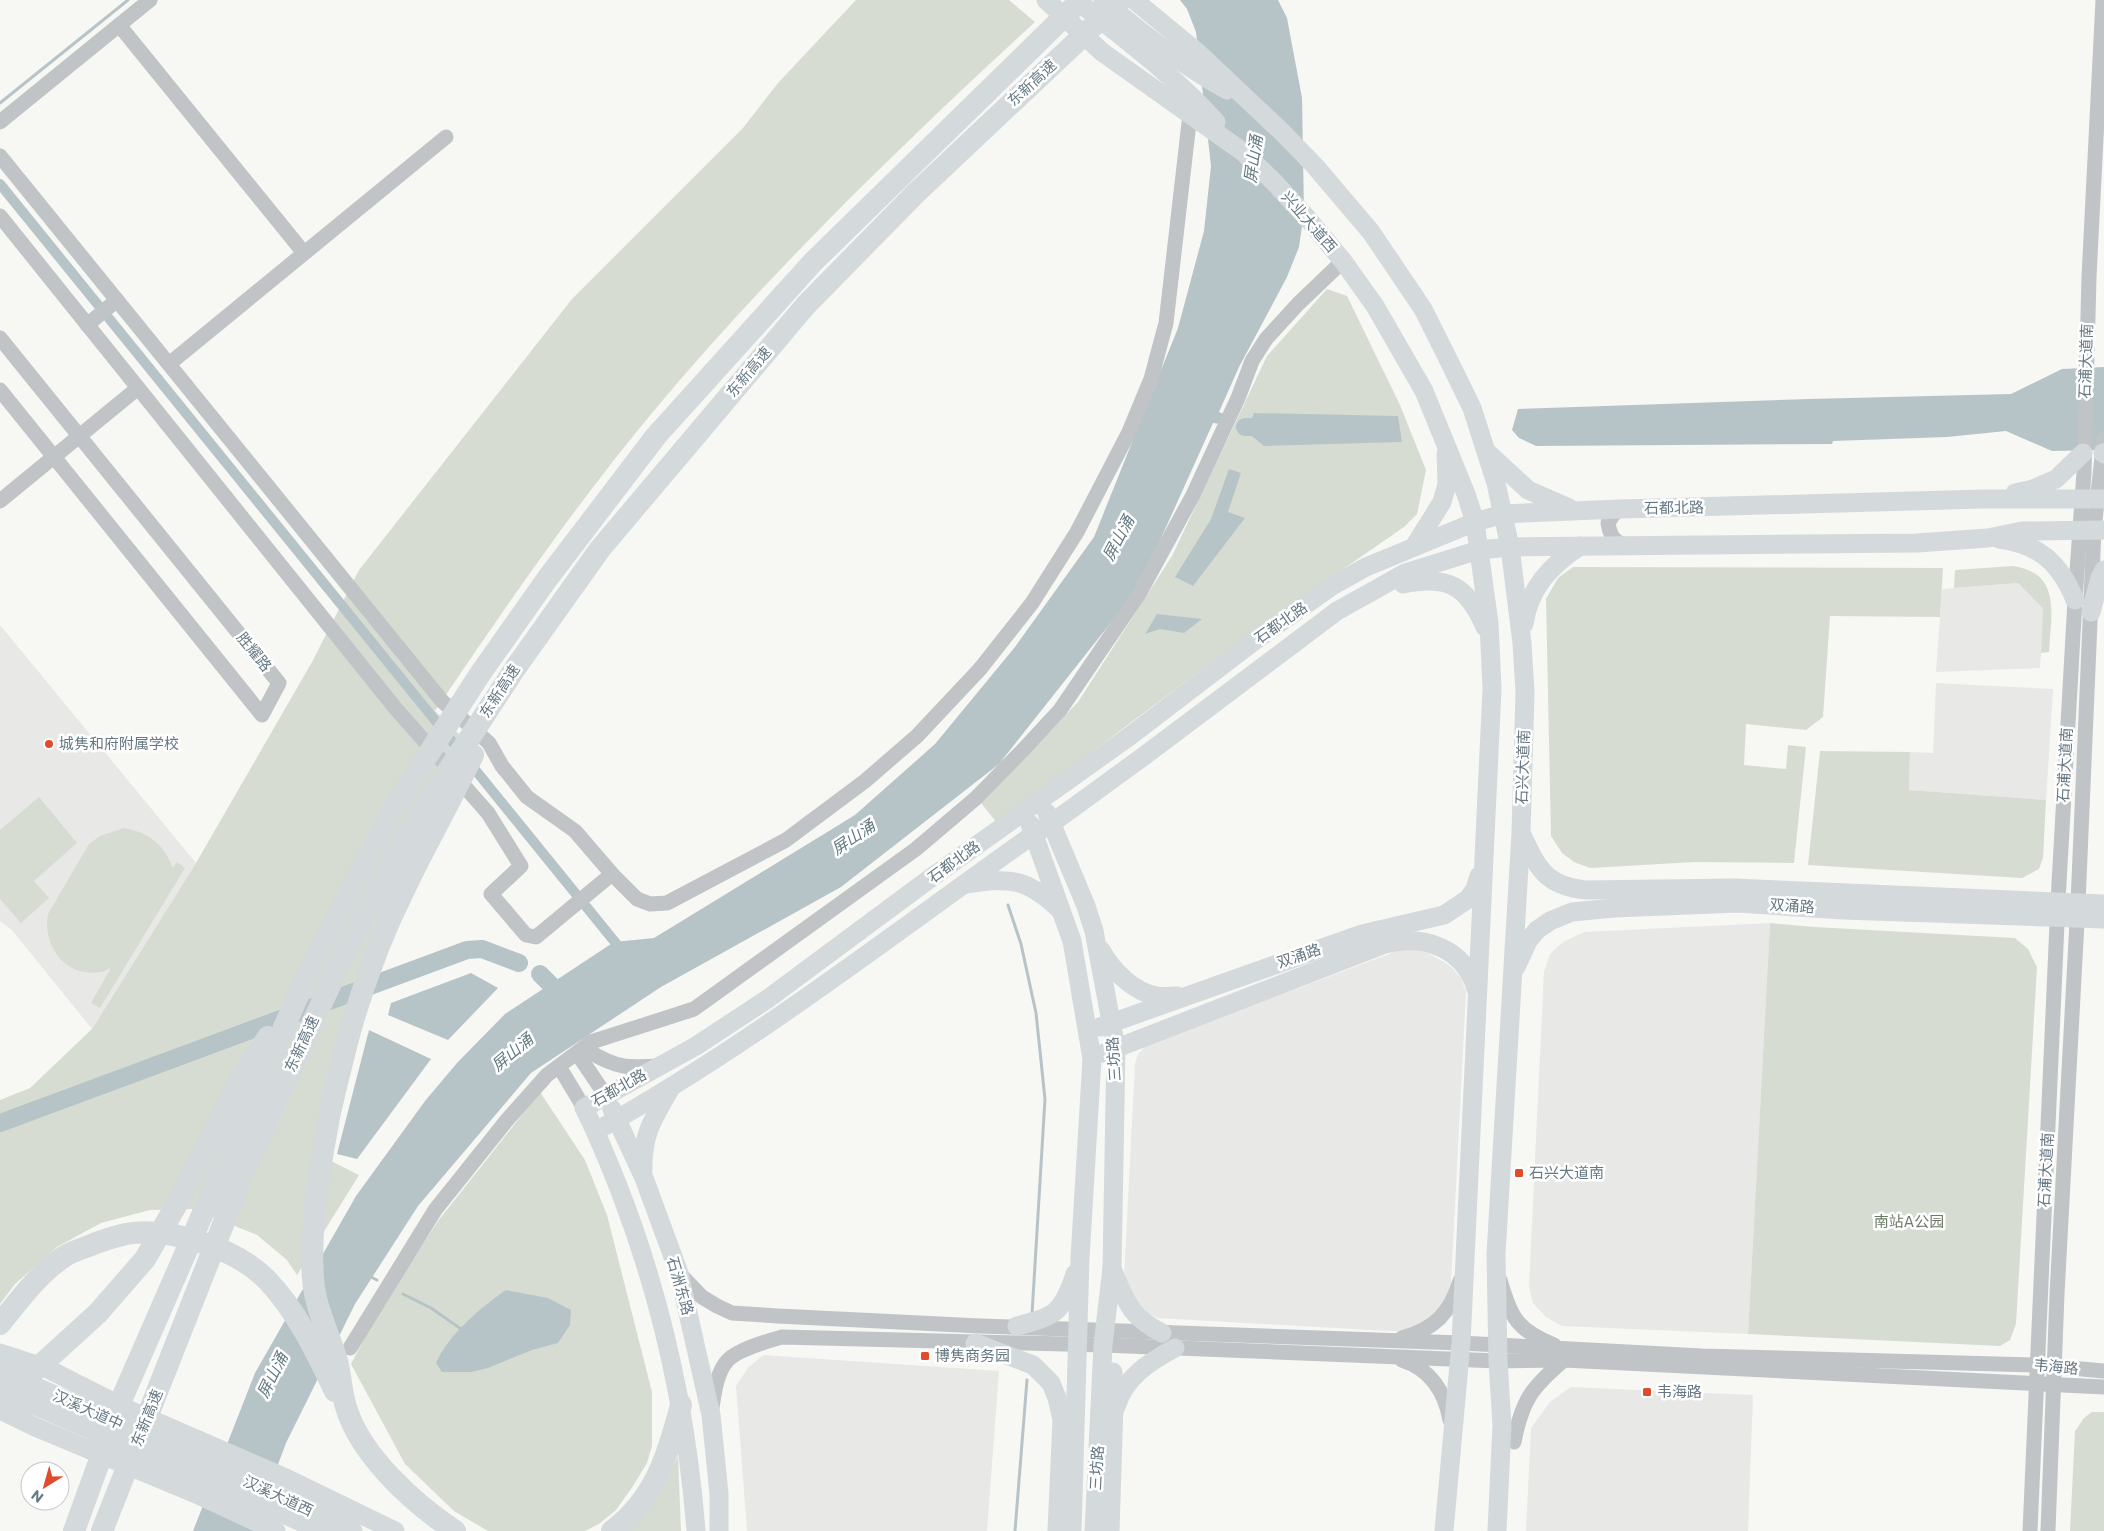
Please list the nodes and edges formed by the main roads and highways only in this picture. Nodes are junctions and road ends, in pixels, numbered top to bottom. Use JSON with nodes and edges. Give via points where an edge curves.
{"nodes":[{"id":1,"x":1046,"y":0,"type":"edge"},
{"id":2,"x":1076,"y":0,"type":"edge"},
{"id":3,"x":1081,"y":0,"type":"edge"},
{"id":4,"x":1103,"y":0,"type":"edge"},
{"id":5,"x":1121,"y":0,"type":"edge"},
{"id":6,"x":1134,"y":0,"type":"edge"},
{"id":7,"x":1250,"y":103,"type":"junction"},
{"id":8,"x":1198,"y":114,"type":"junction"},
{"id":9,"x":1446,"y":443,"type":"junction"},
{"id":10,"x":1487,"y":452,"type":"junction"},
{"id":11,"x":2083,"y":453,"type":"road end"},
{"id":12,"x":1983,"y":499,"type":"junction"},
{"id":13,"x":2094,"y":499,"type":"edge"},
{"id":14,"x":2018,"y":500,"type":"junction"},
{"id":15,"x":1578,"y":511,"type":"junction"},
{"id":16,"x":1503,"y":514,"type":"junction"},
{"id":17,"x":1474,"y":522,"type":"junction"},
{"id":18,"x":2092,"y":530,"type":"edge"},
{"id":19,"x":2022,"y":531,"type":"junction"},
{"id":20,"x":1988,"y":538,"type":"junction"},
{"id":21,"x":1581,"y":545,"type":"junction"},
{"id":22,"x":1414,"y":547,"type":"junction"},
{"id":23,"x":1510,"y":547,"type":"junction"},
{"id":24,"x":1479,"y":550,"type":"junction"},
{"id":25,"x":1366,"y":567,"type":"junction"},
{"id":26,"x":2104,"y":570,"type":"edge"},
{"id":27,"x":1366,"y":594,"type":"junction"},
{"id":28,"x":2075,"y":600,"type":"road end"},
{"id":29,"x":2091,"y":612,"type":"road end"},
{"id":30,"x":1490,"y":640,"type":"junction"},
{"id":31,"x":1522,"y":643,"type":"junction"},
{"id":32,"x":516,"y":667,"type":"junction"},
{"id":33,"x":1524,"y":670,"type":"junction"},
{"id":34,"x":1491,"y":671,"type":"junction"},
{"id":35,"x":1130,"y":736,"type":"junction"},
{"id":36,"x":1144,"y":756,"type":"junction"},
{"id":37,"x":1042,"y":800,"type":"junction"},
{"id":38,"x":1024,"y":812,"type":"junction"},
{"id":39,"x":1052,"y":823,"type":"junction"},
{"id":40,"x":1521,"y":833,"type":"junction"},
{"id":41,"x":1034,"y":834,"type":"junction"},
{"id":42,"x":1484,"y":858,"type":"junction"},
{"id":43,"x":928,"y":880,"type":"junction"},
{"id":44,"x":962,"y":885,"type":"junction"},
{"id":45,"x":946,"y":898,"type":"junction"},
{"id":46,"x":2104,"y":904,"type":"edge"},
{"id":47,"x":2058,"y":909,"type":"junction"},
{"id":48,"x":2077,"y":910,"type":"junction"},
{"id":49,"x":1061,"y":912,"type":"junction"},
{"id":50,"x":2104,"y":919,"type":"edge"},
{"id":51,"x":1095,"y":936,"type":"junction"},
{"id":52,"x":1072,"y":941,"type":"junction"},
{"id":53,"x":1512,"y":975,"type":"junction"},
{"id":54,"x":303,"y":984,"type":"junction"},
{"id":55,"x":1477,"y":992,"type":"junction"},
{"id":56,"x":1188,"y":996,"type":"junction"},
{"id":57,"x":1110,"y":1023,"type":"junction"},
{"id":58,"x":1088,"y":1032,"type":"junction"},
{"id":59,"x":696,"y":1046,"type":"junction"},
{"id":60,"x":1116,"y":1048,"type":"junction"},
{"id":61,"x":1092,"y":1059,"type":"junction"},
{"id":62,"x":709,"y":1064,"type":"junction"},
{"id":63,"x":672,"y":1088,"type":"junction"},
{"id":64,"x":606,"y":1096,"type":"junction"},
{"id":65,"x":584,"y":1108,"type":"joint"},
{"id":66,"x":617,"y":1120,"type":"junction"},
{"id":67,"x":596,"y":1131,"type":"junction"},
{"id":68,"x":1469,"y":1160,"type":"junction"},
{"id":69,"x":644,"y":1178,"type":"junction"},
{"id":70,"x":656,"y":1214,"type":"junction"},
{"id":71,"x":631,"y":1222,"type":"junction"},
{"id":72,"x":1080,"y":1258,"type":"junction"},
{"id":73,"x":1496,"y":1261,"type":"junction"},
{"id":74,"x":1112,"y":1268,"type":"junction"},
{"id":75,"x":0,"y":1324,"type":"edge"},
{"id":76,"x":1017,"y":1326,"type":"road end"},
{"id":77,"x":1162,"y":1333,"type":"road end"},
{"id":78,"x":979,"y":1337,"type":"road end"},
{"id":79,"x":1103,"y":1337,"type":"junction"},
{"id":80,"x":1175,"y":1348,"type":"road end"},
{"id":81,"x":1498,"y":1354,"type":"junction"},
{"id":82,"x":4,"y":1361,"type":"edge"},
{"id":83,"x":0,"y":1391,"type":"edge"},
{"id":84,"x":681,"y":1405,"type":"junction"},
{"id":85,"x":0,"y":1406,"type":"edge"},
{"id":86,"x":0,"y":1410,"type":"edge"},
{"id":87,"x":1113,"y":1416,"type":"junction"},
{"id":88,"x":358,"y":1437,"type":"junction"},
{"id":89,"x":202,"y":1468,"type":"junction"},
{"id":90,"x":274,"y":1530,"type":"edge"},
{"id":91,"x":74,"y":1531,"type":"edge"},
{"id":92,"x":102,"y":1531,"type":"edge"},
{"id":93,"x":321,"y":1531,"type":"edge"},
{"id":94,"x":353,"y":1531,"type":"edge"},
{"id":95,"x":395,"y":1531,"type":"edge"},
{"id":96,"x":438,"y":1531,"type":"edge"},
{"id":97,"x":455,"y":1531,"type":"edge"},
{"id":98,"x":612,"y":1531,"type":"edge"},
{"id":99,"x":696,"y":1531,"type":"edge"},
{"id":100,"x":719,"y":1531,"type":"edge"},
{"id":101,"x":1056,"y":1531,"type":"edge"},
{"id":102,"x":1072,"y":1531,"type":"edge"},
{"id":103,"x":1094,"y":1531,"type":"edge"},
{"id":104,"x":1110,"y":1531,"type":"edge"},
{"id":105,"x":1444,"y":1531,"type":"edge"},
{"id":106,"x":1497,"y":1531,"type":"edge"},
{"id":107,"x":1510,"y":1531,"type":"edge"}],
"edges":[{"from":1,"to":8,"type":"main road","name":"兴业大道西","via":[[1102,52]]},
{"from":2,"to":8,"type":"main road","via":[[1148,59]]},
{"from":3,"to":54,"type":"highway","name":"东新高速","via":[[813,262],[656,436],[541,587],[393,809]]},
{"from":4,"to":7,"type":"main road","via":[[1150,40],[1198,74]]},
{"from":5,"to":32,"type":"highway","name":"东新高速","via":[[916,193],[806,305],[600,549]]},
{"from":6,"to":7,"type":"main road","via":[[1196,51]]},
{"from":7,"to":10,"type":"main road","via":[[1315,166],[1371,232],[1422,309],[1472,408]]},
{"from":8,"to":9,"type":"main road","name":"兴业大道西","via":[[1274,182],[1343,261],[1401,350],[1424,391]]},
{"from":9,"to":17,"type":"main road","name":"兴业大道西"},
{"from":9,"to":22,"type":"main road","via":[[1447,484],[1442,502]]},
{"from":10,"to":15,"type":"main road","via":[[1528,490]]},
{"from":10,"to":16,"type":"main road"},
{"from":11,"to":12,"type":"main road","via":[[2056,479],[2033,489]]},
{"from":12,"to":14,"type":"main road","name":"石都北路"},
{"from":12,"to":15,"type":"main road","name":"石都北路"},
{"from":13,"to":14,"type":"main road","name":"石都北路"},
{"from":14,"to":19,"type":"main road","via":[[2031,508],[2033,514],[2033,521]]},
{"from":15,"to":16,"type":"main road","name":"石都北路"},
{"from":16,"to":17,"type":"main road","name":"石都北路"},
{"from":16,"to":23,"type":"main road","name":"石兴大道南"},
{"from":17,"to":22,"type":"main road","name":"石都北路"},
{"from":17,"to":24,"type":"main road"},
{"from":18,"to":19,"type":"main road"},
{"from":19,"to":20,"type":"main road"},
{"from":20,"to":21,"type":"main road","name":"石都北路","via":[[1916,543]]},
{"from":20,"to":28,"type":"main road","via":[[2016,541],[2033,548],[2059,570]]},
{"from":21,"to":23,"type":"main road","name":"石都北路"},
{"from":21,"to":31,"type":"main road","via":[[1559,560],[1537,588],[1527,606]]},
{"from":22,"to":25,"type":"main road","name":"石都北路"},
{"from":23,"to":24,"type":"main road","name":"石都北路"},
{"from":23,"to":31,"type":"main road","name":"石兴大道南"},
{"from":24,"to":27,"type":"main road","name":"石都北路","via":[[1405,573]]},
{"from":24,"to":30,"type":"main road"},
{"from":25,"to":27,"type":"main road","via":[[1380,570],[1382,576]]},
{"from":25,"to":35,"type":"main road","name":"石都北路","via":[[1332,586],[1253,642]]},
{"from":26,"to":29,"type":"main road"},
{"from":27,"to":30,"type":"main road","via":[[1425,579],[1446,582],[1462,591],[1478,611]]},
{"from":27,"to":36,"type":"main road","name":"石都北路","via":[[1336,611]]},
{"from":30,"to":34,"type":"main road"},
{"from":31,"to":33,"type":"main road","name":"石兴大道南"},
{"from":32,"to":88,"type":"highway","via":[[406,886],[381,943],[356,1013],[328,1124],[315,1203],[313,1280],[318,1309],[337,1360],[346,1407]]},
{"from":32,"to":92,"type":"highway","name":"东新高速","via":[[410,829],[337,970],[247,1164]]},
{"from":33,"to":34,"type":"main road","via":[[1512,659],[1504,658]]},
{"from":33,"to":40,"type":"main road","name":"石兴大道南"},
{"from":34,"to":42,"type":"main road"},
{"from":35,"to":36,"type":"main road","via":[[1125,750],[1136,759]]},
{"from":35,"to":37,"type":"main road","name":"石都北路"},
{"from":36,"to":39,"type":"main road","name":"石都北路"},
{"from":37,"to":38,"type":"main road","name":"石都北路"},
{"from":37,"to":39,"type":"main road","name":"三坊路"},
{"from":38,"to":41,"type":"main road","name":"三坊路"},
{"from":38,"to":43,"type":"main road","name":"石都北路"},
{"from":39,"to":41,"type":"main road","name":"石都北路"},
{"from":39,"to":51,"type":"main road","name":"三坊路"},
{"from":40,"to":47,"type":"main road","name":"双涌路","via":[[1536,864],[1550,878],[1568,888],[1734,888]]},
{"from":40,"to":53,"type":"main road","name":"石兴大道南"},
{"from":41,"to":44,"type":"main road","name":"石都北路"},
{"from":41,"to":49,"type":"main road","name":"三坊路"},
{"from":42,"to":55,"type":"main road"},
{"from":42,"to":56,"type":"main road","name":"双涌路","via":[[1475,889],[1468,899],[1444,915],[1362,934]]},
{"from":43,"to":45,"type":"main road","via":[[945,879],[950,888]]},
{"from":43,"to":59,"type":"main road","name":"石都北路","via":[[766,1000]]},
{"from":44,"to":45,"type":"main road","name":"石都北路"},
{"from":44,"to":49,"type":"main road","via":[[994,880],[1022,882],[1037,890]]},
{"from":45,"to":62,"type":"main road","name":"石都北路"},
{"from":46,"to":48,"type":"main road","name":"双涌路"},
{"from":47,"to":48,"type":"main road","name":"双涌路"},
{"from":47,"to":53,"type":"main road","name":"双涌路","via":[[1843,910],[1738,902],[1572,912],[1537,930]]},
{"from":48,"to":50,"type":"main road","name":"双涌路"},
{"from":49,"to":52,"type":"main road","name":"三坊路"},
{"from":51,"to":52,"type":"main road","via":[[1087,924],[1080,922],[1071,930]]},
{"from":51,"to":56,"type":"main road","via":[[1116,972],[1129,984],[1157,996]]},
{"from":51,"to":57,"type":"main road","name":"三坊路"},
{"from":52,"to":58,"type":"main road","name":"三坊路"},
{"from":53,"to":73,"type":"main road","name":"石兴大道南"},
{"from":54,"to":85,"type":"highway","via":[[241,1078],[181,1197],[145,1259],[98,1313]]},
{"from":54,"to":91,"type":"highway","name":"东新高速","via":[[124,1396]]},
{"from":55,"to":60,"type":"main road","name":"双涌路","via":[[1465,966],[1444,949],[1417,940],[1397,941]]},
{"from":55,"to":68,"type":"main road"},
{"from":56,"to":57,"type":"main road","name":"双涌路"},
{"from":57,"to":58,"type":"main road","name":"双涌路"},
{"from":57,"to":60,"type":"main road","name":"三坊路"},
{"from":58,"to":61,"type":"main road","name":"三坊路"},
{"from":59,"to":62,"type":"main road","via":[[690,1058],[695,1065]]},
{"from":59,"to":64,"type":"main road","name":"石都北路"},
{"from":60,"to":61,"type":"main road","name":"双涌路"},
{"from":60,"to":74,"type":"main road","name":"三坊路"},
{"from":61,"to":72,"type":"main road","name":"三坊路"},
{"from":62,"to":63,"type":"main road","name":"石都北路"},
{"from":63,"to":66,"type":"main road","name":"石都北路"},
{"from":63,"to":69,"type":"main road","via":[[646,1135]]},
{"from":64,"to":65,"type":"main road","name":"石都北路"},
{"from":64,"to":66,"type":"main road","name":"石洲东路"},
{"from":65,"to":67,"type":"main road","name":"石洲东路"},
{"from":66,"to":67,"type":"main road","name":"石都北路"},
{"from":66,"to":69,"type":"main road","name":"石洲东路"},
{"from":67,"to":71,"type":"main road","name":"石洲东路"},
{"from":68,"to":73,"type":"main road","via":[[1476,1206],[1478,1254]]},
{"from":68,"to":105,"type":"main road","via":[[1459,1351]]},
{"from":69,"to":70,"type":"main road","name":"石洲东路"},
{"from":70,"to":71,"type":"main road","via":[[649,1204],[643,1202],[634,1207]]},
{"from":70,"to":100,"type":"main road","name":"石洲东路","via":[[679,1273],[711,1415],[719,1494]]},
{"from":71,"to":84,"type":"main road","name":"石洲东路","via":[[669,1351]]},
{"from":72,"to":76,"type":"main road","via":[[1068,1294],[1057,1311],[1049,1317]]},
{"from":72,"to":102,"type":"main road","name":"三坊路"},
{"from":73,"to":81,"type":"main road","name":"石兴大道南"},
{"from":74,"to":77,"type":"main road","via":[[1129,1307],[1145,1324]]},
{"from":74,"to":79,"type":"main road","name":"三坊路"},
{"from":75,"to":88,"type":"highway","via":[[42,1275],[66,1255],[92,1244],[127,1234],[166,1234],[199,1241],[233,1254],[266,1280],[286,1302],[306,1334]]},
{"from":78,"to":101,"type":"main road","via":[[1032,1365],[1051,1383],[1057,1398],[1062,1420]]},
{"from":79,"to":87,"type":"main road","via":[[1113,1374]]},
{"from":79,"to":103,"type":"main road","name":"三坊路"},
{"from":80,"to":87,"type":"main road","via":[[1159,1356],[1131,1379],[1119,1396]]},
{"from":81,"to":106,"type":"main road","name":"石兴大道南","via":[[1502,1425]]},
{"from":81,"to":107,"type":"main road","via":[[1509,1398],[1514,1442]]},
{"from":82,"to":89,"type":"main road","via":[[46,1368],[127,1409]]},
{"from":83,"to":89,"type":"main road","name":"汉溪大道中","via":[[34,1407]]},
{"from":84,"to":98,"type":"highway","via":[[670,1447],[652,1486],[634,1511]]},
{"from":84,"to":99,"type":"main road","name":"石洲东路"},
{"from":86,"to":89,"type":"main road","via":[[35,1427]]},
{"from":87,"to":104,"type":"main road"},
{"from":88,"to":96,"type":"highway","via":[[386,1479]]},
{"from":88,"to":97,"type":"highway","via":[[392,1478]]},
{"from":89,"to":90,"type":"main road"},
{"from":89,"to":93,"type":"main road","name":"汉溪大道西"},
{"from":89,"to":94,"type":"main road","name":"汉溪大道西"},
{"from":89,"to":95,"type":"main road","via":[[288,1479]]}]}
